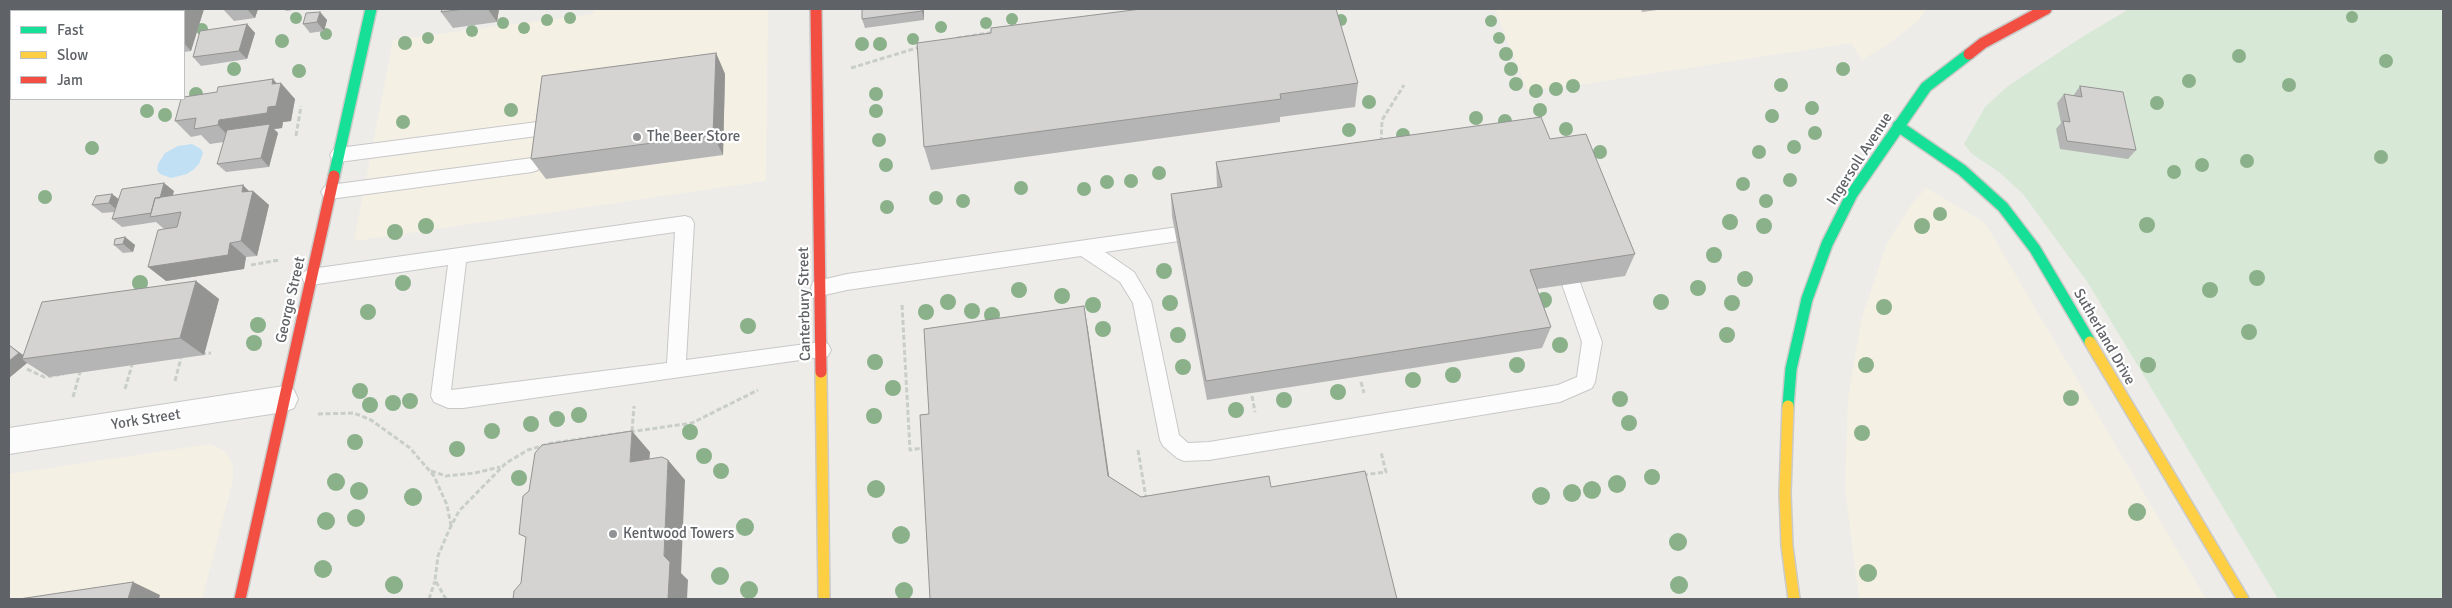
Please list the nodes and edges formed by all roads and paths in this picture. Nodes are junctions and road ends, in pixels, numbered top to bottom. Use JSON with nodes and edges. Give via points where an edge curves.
{"nodes":[{"id":1,"x":372,"y":9,"type":"edge"},
{"id":2,"x":816,"y":9,"type":"edge"},
{"id":3,"x":2046,"y":9,"type":"edge"},
{"id":4,"x":1005,"y":31,"type":"edge"},
{"id":5,"x":995,"y":32,"type":"junction"},
{"id":6,"x":996,"y":39,"type":"edge"},
{"id":7,"x":948,"y":40,"type":"edge"},
{"id":8,"x":928,"y":45,"type":"edge"},
{"id":9,"x":849,"y":68,"type":"dead end"},
{"id":10,"x":1404,"y":85,"type":"dead end"},
{"id":11,"x":302,"y":106,"type":"dead end"},
{"id":12,"x":1898,"y":126,"type":"junction"},
{"id":13,"x":537,"y":129,"type":"edge"},
{"id":14,"x":296,"y":136,"type":"dead end"},
{"id":15,"x":1381,"y":146,"type":"edge"},
{"id":16,"x":339,"y":155,"type":"junction"},
{"id":17,"x":532,"y":165,"type":"edge"},
{"id":18,"x":330,"y":192,"type":"junction"},
{"id":19,"x":1220,"y":228,"type":"edge"},
{"id":20,"x":1558,"y":247,"type":"edge"},
{"id":21,"x":1084,"y":248,"type":"junction"},
{"id":22,"x":458,"y":256,"type":"junction"},
{"id":23,"x":284,"y":259,"type":"dead end"},
{"id":24,"x":250,"y":265,"type":"dead end"},
{"id":25,"x":900,"y":274,"type":"junction"},
{"id":26,"x":311,"y":277,"type":"junction"},
{"id":27,"x":820,"y":288,"type":"junction"},
{"id":28,"x":821,"y":350,"type":"junction"},
{"id":29,"x":211,"y":353,"type":"dead end"},
{"id":30,"x":196,"y":355,"type":"dead end"},
{"id":31,"x":189,"y":356,"type":"dead end"},
{"id":32,"x":181,"y":358,"type":"junction"},
{"id":33,"x":171,"y":359,"type":"edge"},
{"id":34,"x":142,"y":363,"type":"edge"},
{"id":35,"x":132,"y":364,"type":"junction"},
{"id":36,"x":124,"y":366,"type":"edge"},
{"id":37,"x":27,"y":369,"type":"edge"},
{"id":38,"x":676,"y":370,"type":"junction"},
{"id":39,"x":89,"y":371,"type":"edge"},
{"id":40,"x":80,"y":372,"type":"junction"},
{"id":41,"x":174,"y":385,"type":"dead end"},
{"id":42,"x":763,"y":388,"type":"dead end"},
{"id":43,"x":124,"y":392,"type":"dead end"},
{"id":44,"x":284,"y":399,"type":"junction"},
{"id":45,"x":72,"y":400,"type":"dead end"},
{"id":46,"x":315,"y":415,"type":"dead end"},
{"id":47,"x":9,"y":441,"type":"edge"},
{"id":48,"x":922,"y":448,"type":"edge"},
{"id":49,"x":503,"y":466,"type":"junction"},
{"id":50,"x":430,"y":471,"type":"junction"},
{"id":51,"x":451,"y":526,"type":"junction"},
{"id":52,"x":435,"y":580,"type":"junction"},
{"id":53,"x":240,"y":599,"type":"edge"},
{"id":54,"x":429,"y":599,"type":"edge"},
{"id":55,"x":446,"y":599,"type":"edge"},
{"id":56,"x":824,"y":599,"type":"edge"},
{"id":57,"x":1794,"y":599,"type":"edge"},
{"id":58,"x":2243,"y":599,"type":"edge"}],
"edges":[{"from":1,"to":16,"type":"street","name":"George Street"},
{"from":2,"to":27,"type":"street","name":"Canterbury Street"},
{"from":3,"to":12,"type":"street","name":"Ingersoll Avenue","via":[[1983,43],[1926,87]]},
{"from":4,"to":5,"type":"path"},
{"from":5,"to":6,"type":"path"},
{"from":5,"to":7,"type":"path"},
{"from":8,"to":9,"type":"path"},
{"from":10,"to":15,"type":"path","via":[[1382,120]]},
{"from":11,"to":14,"type":"path"},
{"from":12,"to":57,"type":"street","name":"Ingersoll Avenue","via":[[1852,194],[1827,244],[1807,299],[1791,369],[1785,493]]},
{"from":12,"to":58,"type":"street","name":"Sutherland Drive","via":[[1969,176],[2003,207],[2036,250]]},
{"from":13,"to":16,"type":"lane"},
{"from":16,"to":18,"type":"street","name":"George Street"},
{"from":17,"to":18,"type":"lane"},
{"from":18,"to":26,"type":"street","name":"George Street"},
{"from":19,"to":21,"type":"lane"},
{"from":20,"to":21,"type":"lane","via":[[1592,342],[1585,382],[1560,393],[1209,452],[1184,452],[1170,440],[1142,301],[1128,277]]},
{"from":21,"to":25,"type":"lane"},
{"from":22,"to":26,"type":"lane"},
{"from":22,"to":38,"type":"lane","via":[[685,223]]},
{"from":22,"to":38,"type":"lane","via":[[441,396],[463,399]]},
{"from":23,"to":24,"type":"path"},
{"from":25,"to":27,"type":"lane"},
{"from":25,"to":48,"type":"path","via":[[910,450]]},
{"from":26,"to":44,"type":"street","name":"George Street"},
{"from":27,"to":28,"type":"street","name":"Canterbury Street"},
{"from":28,"to":38,"type":"lane"},
{"from":28,"to":56,"type":"street","name":"Canterbury Street"},
{"from":29,"to":30,"type":"path"},
{"from":31,"to":32,"type":"path"},
{"from":32,"to":33,"type":"path"},
{"from":32,"to":41,"type":"path"},
{"from":34,"to":35,"type":"path"},
{"from":35,"to":36,"type":"path"},
{"from":35,"to":43,"type":"path"},
{"from":37,"to":40,"type":"path","via":[[44,378]]},
{"from":39,"to":40,"type":"path"},
{"from":40,"to":45,"type":"path"},
{"from":42,"to":49,"type":"path","via":[[692,423],[552,442],[528,450]]},
{"from":44,"to":47,"type":"street","name":"York Street"},
{"from":44,"to":53,"type":"street","name":"George Street"},
{"from":46,"to":50,"type":"path","via":[[354,413],[371,420],[410,448]]},
{"from":49,"to":50,"type":"path","via":[[446,476]]},
{"from":49,"to":51,"type":"path","via":[[459,511]]},
{"from":50,"to":51,"type":"path","via":[[447,505]]},
{"from":51,"to":52,"type":"path","via":[[438,556]]},
{"from":52,"to":54,"type":"path"},
{"from":52,"to":55,"type":"path"}]}
